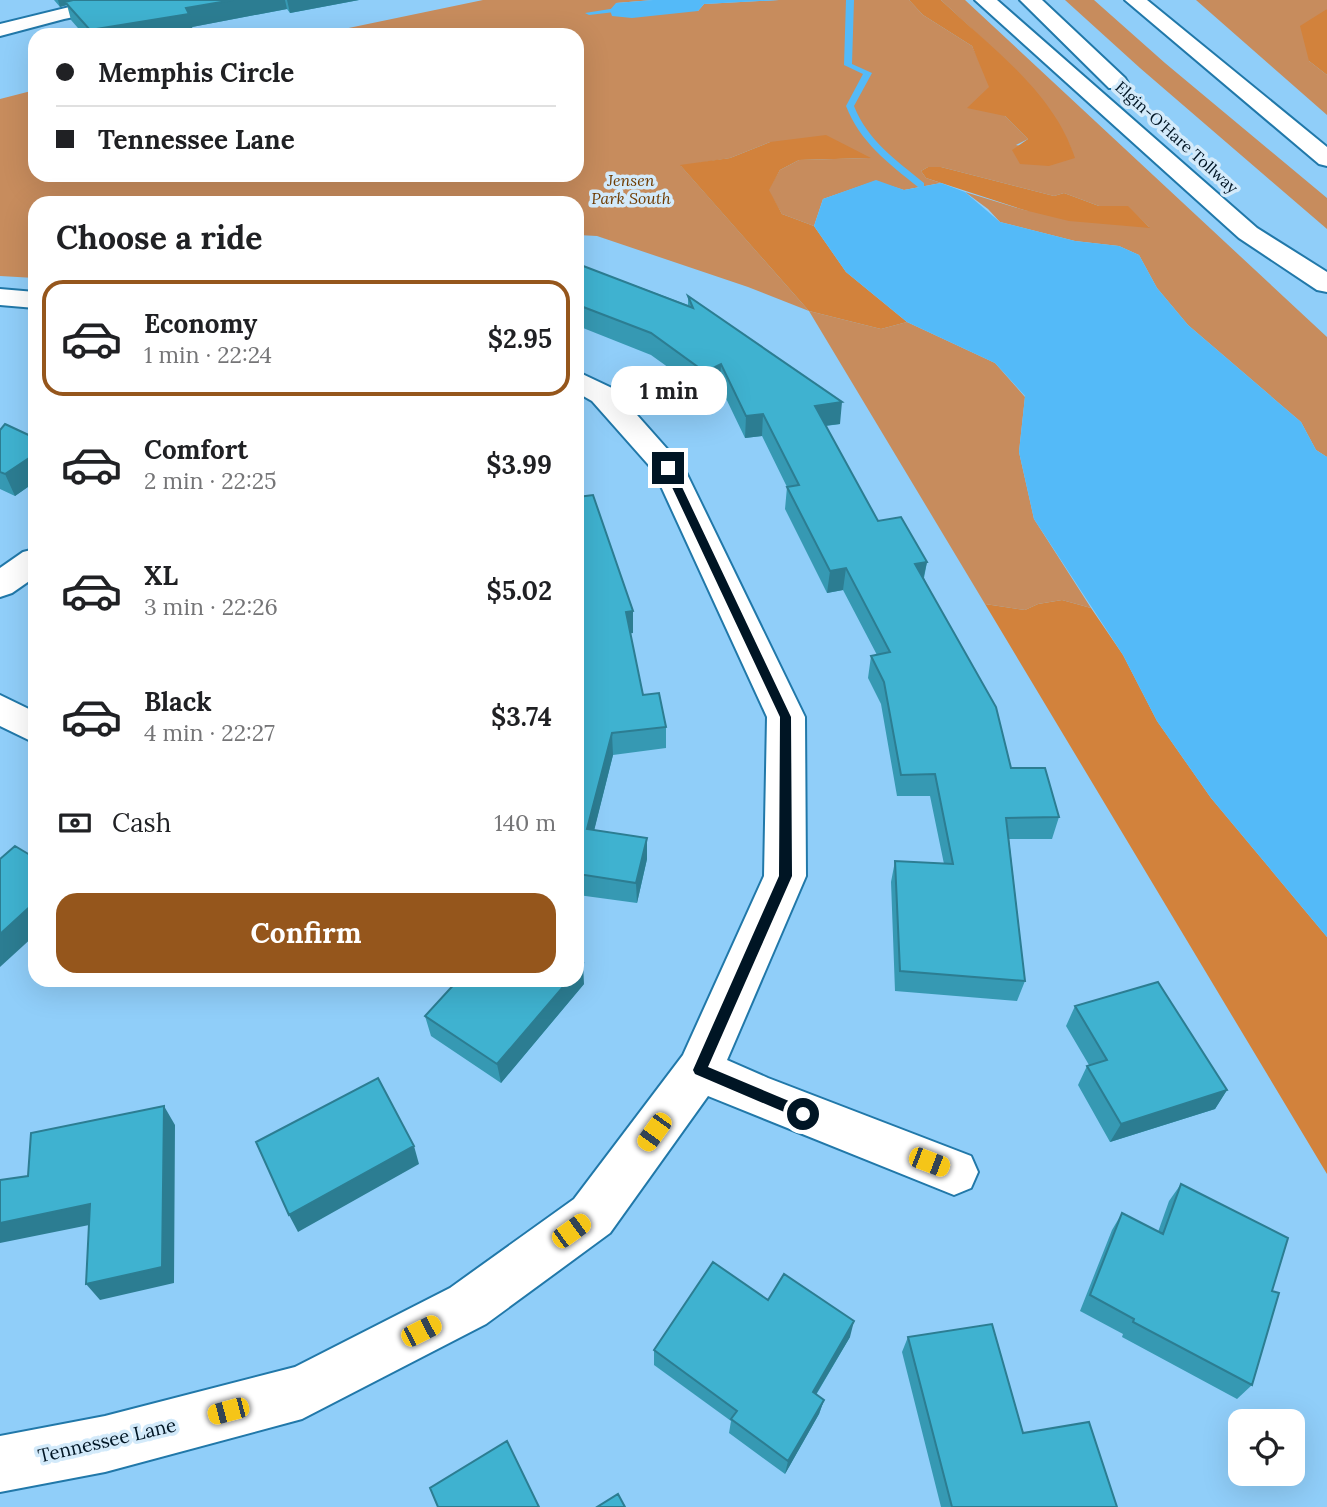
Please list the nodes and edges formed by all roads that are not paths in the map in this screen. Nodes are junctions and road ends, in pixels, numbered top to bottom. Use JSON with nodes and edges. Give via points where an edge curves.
{"nodes":[{"id":1,"x":130,"y":0,"type":"edge"},
{"id":2,"x":985,"y":0,"type":"edge"},
{"id":3,"x":1030,"y":0,"type":"edge"},
{"id":4,"x":1135,"y":0,"type":"edge"},
{"id":5,"x":1178,"y":8,"type":"dead end"},
{"id":6,"x":0,"y":30,"type":"edge"},
{"id":7,"x":1135,"y":100,"type":"dead end"},
{"id":8,"x":1266,"y":109,"type":"junction"},
{"id":9,"x":1327,"y":159,"type":"edge"},
{"id":10,"x":1266,"y":218,"type":"dead end"},
{"id":11,"x":1327,"y":272,"type":"edge"},
{"id":12,"x":1327,"y":284,"type":"edge"},
{"id":13,"x":0,"y":297,"type":"edge"},
{"id":14,"x":28,"y":299,"type":"edge"},
{"id":15,"x":584,"y":385,"type":"edge"},
{"id":16,"x":28,"y":565,"type":"edge"},
{"id":17,"x":0,"y":585,"type":"edge"},
{"id":18,"x":0,"y":709,"type":"edge"},
{"id":19,"x":28,"y":725,"type":"edge"},
{"id":20,"x":700,"y":1070,"type":"junction"},
{"id":21,"x":954,"y":1172,"type":"dead end"},
{"id":22,"x":0,"y":1464,"type":"edge"}],
"edges":[{"from":1,"to":6,"type":"main road"},
{"from":2,"to":12,"type":"main road","via":[[1248,233]]},
{"from":3,"to":7,"type":"main road","name":"Elgin-O'Hare Tollway"},
{"from":4,"to":8,"type":"main road"},
{"from":5,"to":8,"type":"main road","via":[[1241,67]]},
{"from":8,"to":9,"type":"main road"},
{"from":10,"to":11,"type":"main road"},
{"from":13,"to":14,"type":"main road"},
{"from":15,"to":20,"type":"main road","name":"Tennessee Lane","via":[[603,395],[668,468],[786,717],[785,876]]},
{"from":16,"to":17,"type":"main road"},
{"from":18,"to":19,"type":"main road"},
{"from":20,"to":21,"type":"main road"},
{"from":20,"to":22,"type":"main road","name":"Tennessee Lane","via":[[592,1216],[468,1306],[302,1392],[105,1444]]}]}
